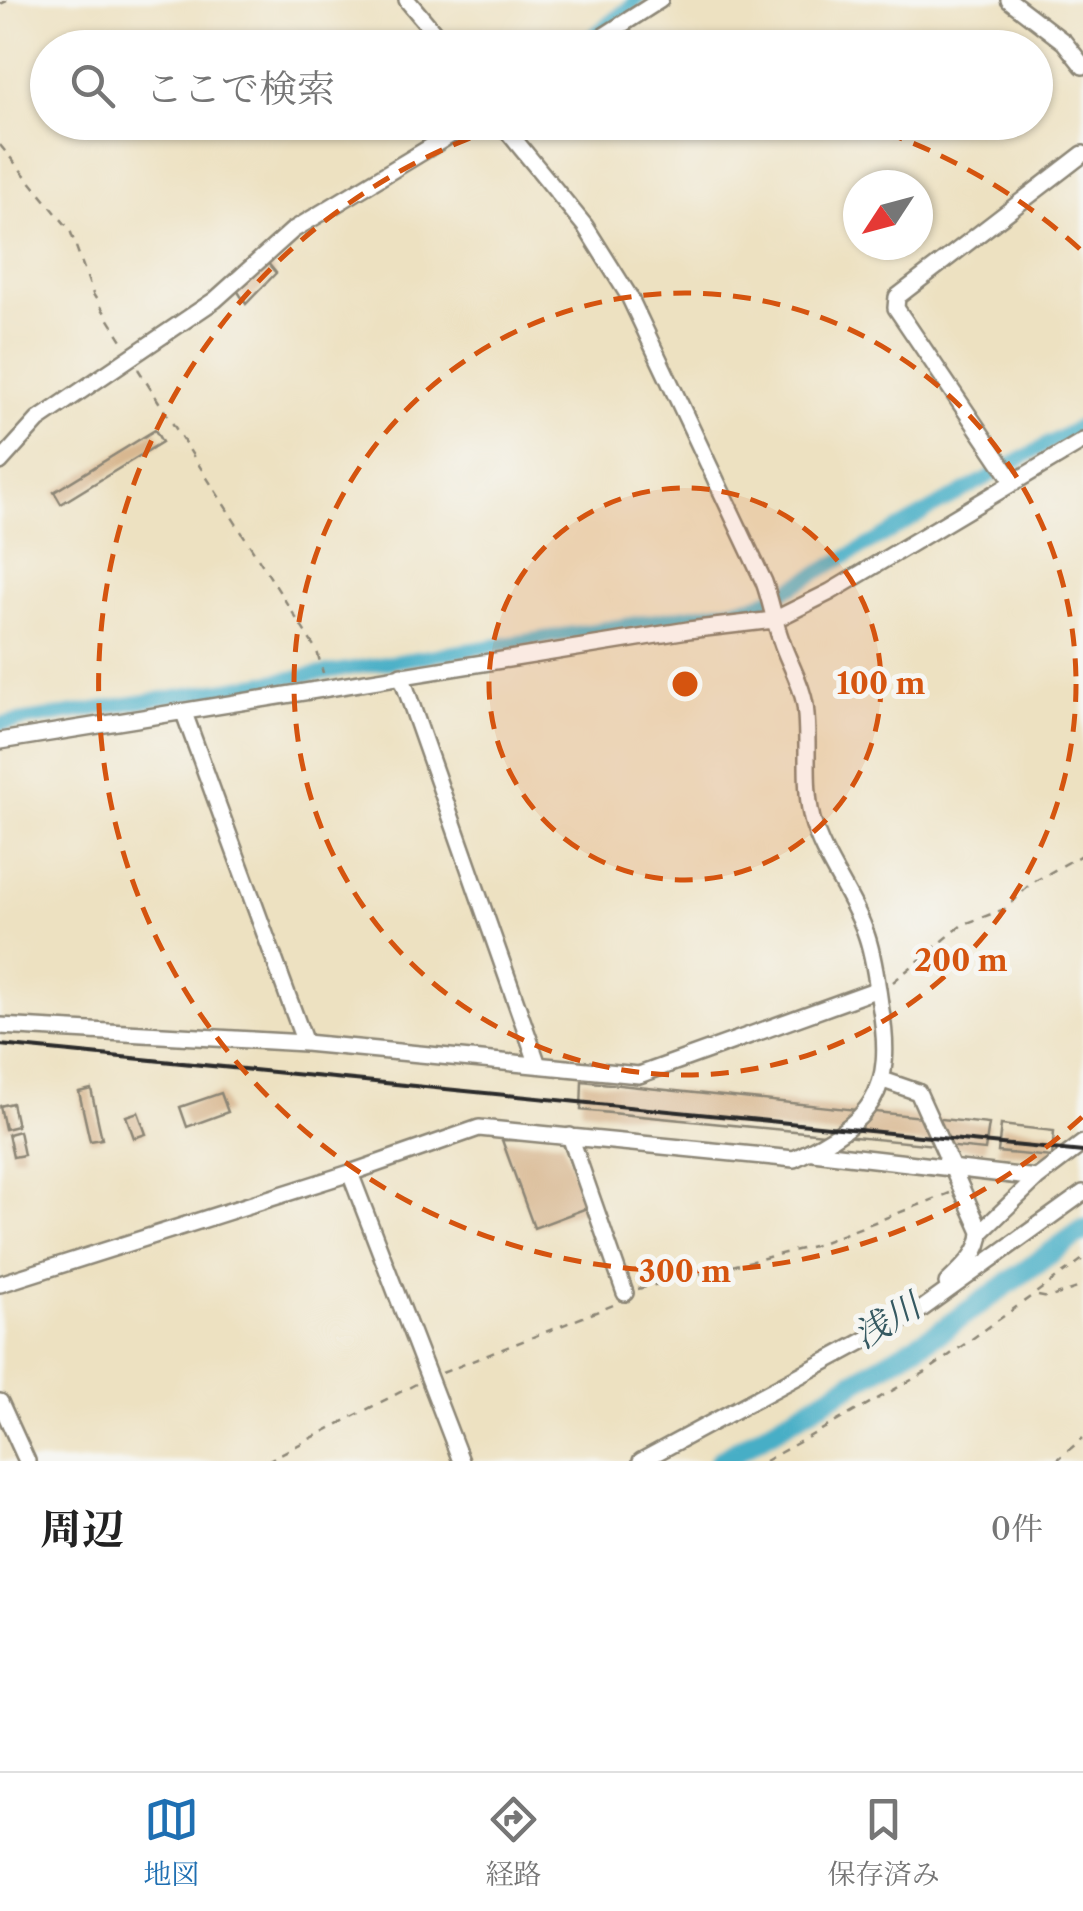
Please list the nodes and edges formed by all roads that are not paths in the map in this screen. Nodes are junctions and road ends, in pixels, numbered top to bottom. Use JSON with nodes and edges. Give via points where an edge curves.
{"nodes":[{"id":1,"x":407,"y":0,"type":"edge"},
{"id":2,"x":660,"y":0,"type":"edge"},
{"id":3,"x":1009,"y":0,"type":"edge"},
{"id":4,"x":431,"y":30,"type":"edge"},
{"id":5,"x":613,"y":30,"type":"edge"},
{"id":6,"x":1048,"y":30,"type":"edge"},
{"id":7,"x":1053,"y":34,"type":"edge"},
{"id":8,"x":1083,"y":66,"type":"edge"},
{"id":9,"x":442,"y":140,"type":"edge"},
{"id":10,"x":515,"y":140,"type":"edge"},
{"id":11,"x":1083,"y":154,"type":"edge"},
{"id":12,"x":1083,"y":441,"type":"edge"},
{"id":13,"x":0,"y":462,"type":"edge"},
{"id":14,"x":1011,"y":478,"type":"junction"},
{"id":15,"x":771,"y":605,"type":"junction"},
{"id":16,"x":401,"y":675,"type":"junction"},
{"id":17,"x":184,"y":712,"type":"junction"},
{"id":18,"x":0,"y":741,"type":"edge"},
{"id":19,"x":878,"y":988,"type":"junction"},
{"id":20,"x":0,"y":1026,"type":"edge"},
{"id":21,"x":305,"y":1043,"type":"junction"},
{"id":22,"x":538,"y":1064,"type":"junction"},
{"id":23,"x":883,"y":1080,"type":"junction"},
{"id":24,"x":570,"y":1136,"type":"junction"},
{"id":25,"x":1083,"y":1143,"type":"edge"},
{"id":26,"x":810,"y":1152,"type":"junction"},
{"id":27,"x":953,"y":1168,"type":"junction"},
{"id":28,"x":350,"y":1173,"type":"junction"},
{"id":29,"x":1037,"y":1178,"type":"junction"},
{"id":30,"x":1083,"y":1194,"type":"edge"},
{"id":31,"x":981,"y":1232,"type":"junction"},
{"id":32,"x":0,"y":1284,"type":"edge"},
{"id":33,"x":625,"y":1293,"type":"road end"},
{"id":34,"x":920,"y":1311,"type":"junction"},
{"id":35,"x":0,"y":1402,"type":"edge"},
{"id":36,"x":26,"y":1461,"type":"edge"},
{"id":37,"x":461,"y":1461,"type":"edge"},
{"id":38,"x":641,"y":1461,"type":"edge"}],
"edges":[{"from":1,"to":4,"type":"street"},
{"from":2,"to":5,"type":"street"},
{"from":3,"to":6,"type":"street"},
{"from":7,"to":8,"type":"street"},
{"from":9,"to":13,"type":"street","via":[[293,230],[215,300],[38,420]]},
{"from":10,"to":15,"type":"street","via":[[585,226],[628,296]]},
{"from":11,"to":14,"type":"street","via":[[898,297],[896,308]]},
{"from":12,"to":14,"type":"street"},
{"from":14,"to":15,"type":"street","via":[[830,592]]},
{"from":15,"to":16,"type":"street","via":[[688,630]]},
{"from":15,"to":19,"type":"street","via":[[805,706],[813,821],[868,936]]},
{"from":16,"to":17,"type":"street"},
{"from":16,"to":22,"type":"street"},
{"from":17,"to":18,"type":"street"},
{"from":17,"to":21,"type":"street"},
{"from":19,"to":22,"type":"street","via":[[639,1076]]},
{"from":19,"to":23,"type":"street","via":[[887,1043]]},
{"from":20,"to":21,"type":"street"},
{"from":21,"to":22,"type":"street"},
{"from":23,"to":26,"type":"street","via":[[854,1123]]},
{"from":23,"to":27,"type":"street","via":[[918,1092]]},
{"from":24,"to":26,"type":"street","via":[[794,1160]]},
{"from":24,"to":28,"type":"street","via":[[479,1128]]},
{"from":24,"to":33,"type":"street"},
{"from":25,"to":29,"type":"street"},
{"from":26,"to":27,"type":"street"},
{"from":27,"to":29,"type":"street"},
{"from":27,"to":31,"type":"street"},
{"from":28,"to":32,"type":"street"},
{"from":28,"to":37,"type":"street"},
{"from":29,"to":31,"type":"street"},
{"from":30,"to":34,"type":"street"},
{"from":31,"to":34,"type":"street","via":[[970,1260]]},
{"from":34,"to":38,"type":"street"},
{"from":35,"to":36,"type":"street"}]}
